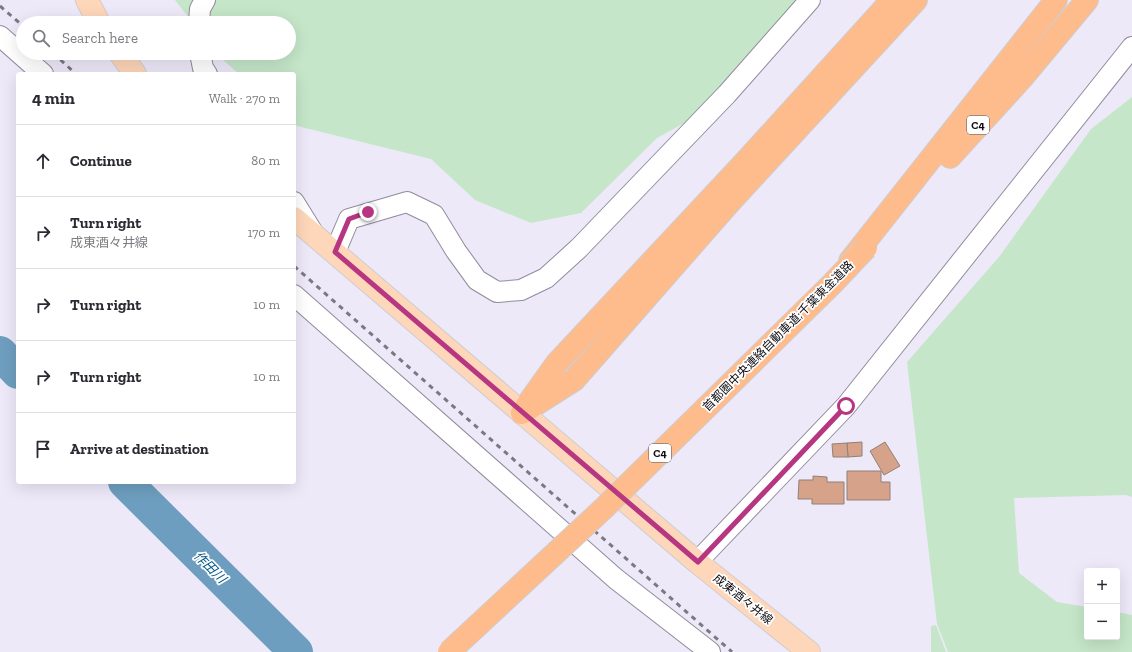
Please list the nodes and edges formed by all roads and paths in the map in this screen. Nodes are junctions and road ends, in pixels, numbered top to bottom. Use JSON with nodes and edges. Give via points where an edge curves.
{"nodes":[{"id":1,"x":87,"y":0,"type":"edge"},
{"id":2,"x":205,"y":0,"type":"edge"},
{"id":3,"x":810,"y":0,"type":"edge"},
{"id":4,"x":892,"y":0,"type":"edge"},
{"id":5,"x":916,"y":0,"type":"edge"},
{"id":6,"x":1056,"y":0,"type":"edge"},
{"id":7,"x":1087,"y":0,"type":"edge"},
{"id":8,"x":95,"y":16,"type":"edge"},
{"id":9,"x":200,"y":16,"type":"edge"},
{"id":10,"x":0,"y":36,"type":"edge"},
{"id":11,"x":1132,"y":47,"type":"edge"},
{"id":12,"x":16,"y":50,"type":"edge"},
{"id":13,"x":27,"y":60,"type":"edge"},
{"id":14,"x":125,"y":60,"type":"edge"},
{"id":15,"x":201,"y":60,"type":"edge"},
{"id":16,"x":41,"y":72,"type":"edge"},
{"id":17,"x":134,"y":72,"type":"edge"},
{"id":18,"x":206,"y":72,"type":"edge"},
{"id":19,"x":296,"y":205,"type":"edge"},
{"id":20,"x":296,"y":220,"type":"edge"},
{"id":21,"x":315,"y":236,"type":"junction"},
{"id":22,"x":864,"y":246,"type":"junction"},
{"id":23,"x":335,"y":252,"type":"junction"},
{"id":24,"x":296,"y":297,"type":"edge"},
{"id":25,"x":522,"y":412,"type":"junction"},
{"id":26,"x":698,"y":562,"type":"junction"},
{"id":27,"x":449,"y":652,"type":"edge"},
{"id":28,"x":710,"y":652,"type":"edge"},
{"id":29,"x":809,"y":652,"type":"edge"}],
"edges":[{"from":1,"to":8,"type":"main road"},
{"from":2,"to":9,"type":"street"},
{"from":3,"to":23,"type":"street","via":[[727,94],[579,248],[546,278],[521,290],[497,292],[477,280],[434,215],[407,202],[349,219]]},
{"from":4,"to":25,"type":"highway","via":[[557,363]]},
{"from":5,"to":25,"type":"highway","via":[[730,202],[574,380]]},
{"from":6,"to":22,"type":"highway"},
{"from":7,"to":22,"type":"highway","name":"首都圏中央連絡自動車道;千葉東金道路","number":"C4","via":[[1022,78]]},
{"from":10,"to":12,"type":"street"},
{"from":11,"to":26,"type":"street","via":[[846,406]]},
{"from":13,"to":16,"type":"street"},
{"from":14,"to":17,"type":"main road"},
{"from":15,"to":18,"type":"street"},
{"from":19,"to":21,"type":"street"},
{"from":20,"to":21,"type":"main road","name":"成東酒々井線"},
{"from":21,"to":23,"type":"main road","name":"成東酒々井線"},
{"from":22,"to":27,"type":"highway","name":"首都圏中央連絡自動車道;千葉東金道路","number":"C4","bridge":true,"via":[[832,284],[603,510]]},
{"from":23,"to":25,"type":"main road","name":"成東酒々井線"},
{"from":24,"to":28,"type":"street","via":[[616,579]]},
{"from":25,"to":26,"type":"main road","name":"成東酒々井線"},
{"from":26,"to":29,"type":"main road","name":"成東酒々井線"}]}
